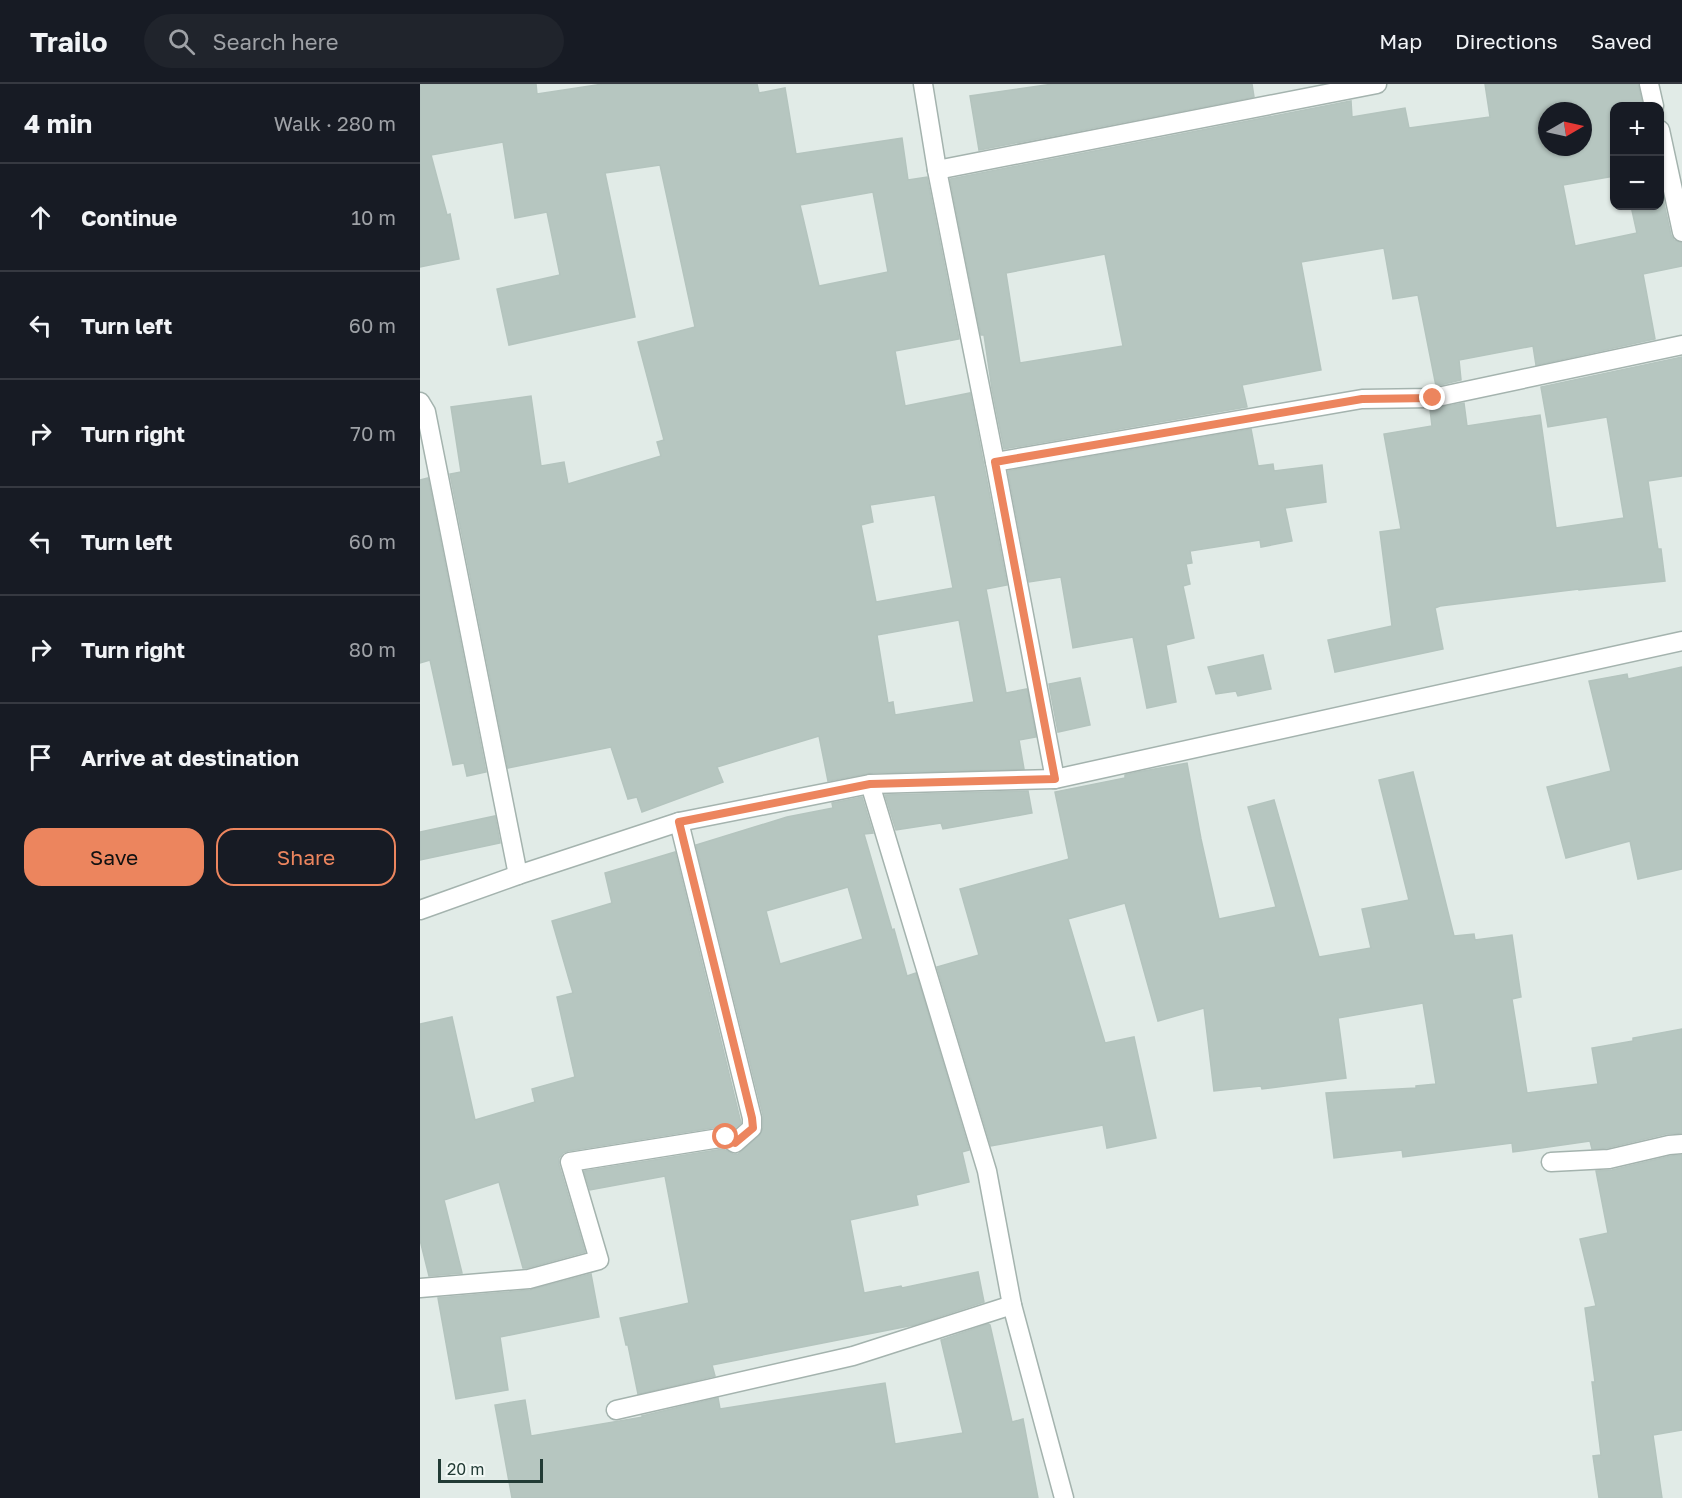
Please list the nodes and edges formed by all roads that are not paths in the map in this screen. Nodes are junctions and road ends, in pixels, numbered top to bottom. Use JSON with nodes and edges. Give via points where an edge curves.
{"nodes":[{"id":1,"x":923,"y":84,"type":"edge"},
{"id":2,"x":1377,"y":84,"type":"edge"},
{"id":3,"x":1649,"y":84,"type":"edge"},
{"id":4,"x":1653,"y":102,"type":"edge"},
{"id":5,"x":1664,"y":152,"type":"edge"},
{"id":6,"x":936,"y":170,"type":"junction"},
{"id":7,"x":1682,"y":232,"type":"edge"},
{"id":8,"x":1682,"y":345,"type":"edge"},
{"id":9,"x":420,"y":402,"type":"edge"},
{"id":10,"x":995,"y":462,"type":"junction"},
{"id":11,"x":1682,"y":641,"type":"edge"},
{"id":12,"x":1055,"y":779,"type":"junction"},
{"id":13,"x":870,"y":784,"type":"junction"},
{"id":14,"x":679,"y":822,"type":"junction"},
{"id":15,"x":518,"y":875,"type":"junction"},
{"id":16,"x":420,"y":910,"type":"edge"},
{"id":17,"x":1682,"y":1144,"type":"edge"},
{"id":18,"x":1551,"y":1162,"type":"dead end"},
{"id":19,"x":420,"y":1288,"type":"edge"},
{"id":20,"x":1012,"y":1305,"type":"junction"},
{"id":21,"x":616,"y":1410,"type":"dead end"},
{"id":22,"x":1064,"y":1498,"type":"edge"}],
"edges":[{"from":1,"to":6,"type":"street"},
{"from":2,"to":6,"type":"street"},
{"from":3,"to":4,"type":"street"},
{"from":5,"to":7,"type":"street"},
{"from":6,"to":10,"type":"street"},
{"from":8,"to":10,"type":"street","via":[[1433,398],[1362,399]]},
{"from":9,"to":15,"type":"street","via":[[426,412]]},
{"from":10,"to":12,"type":"street"},
{"from":11,"to":12,"type":"street"},
{"from":12,"to":13,"type":"street"},
{"from":13,"to":14,"type":"street"},
{"from":13,"to":20,"type":"street","via":[[987,1171]]},
{"from":14,"to":15,"type":"street"},
{"from":14,"to":19,"type":"street","via":[[753,1128],[735,1143],[726,1137],[570,1162],[599,1260],[529,1279]]},
{"from":15,"to":16,"type":"street"},
{"from":17,"to":18,"type":"street","via":[[1609,1159]]},
{"from":20,"to":21,"type":"street","via":[[853,1356]]},
{"from":20,"to":22,"type":"street"}]}
